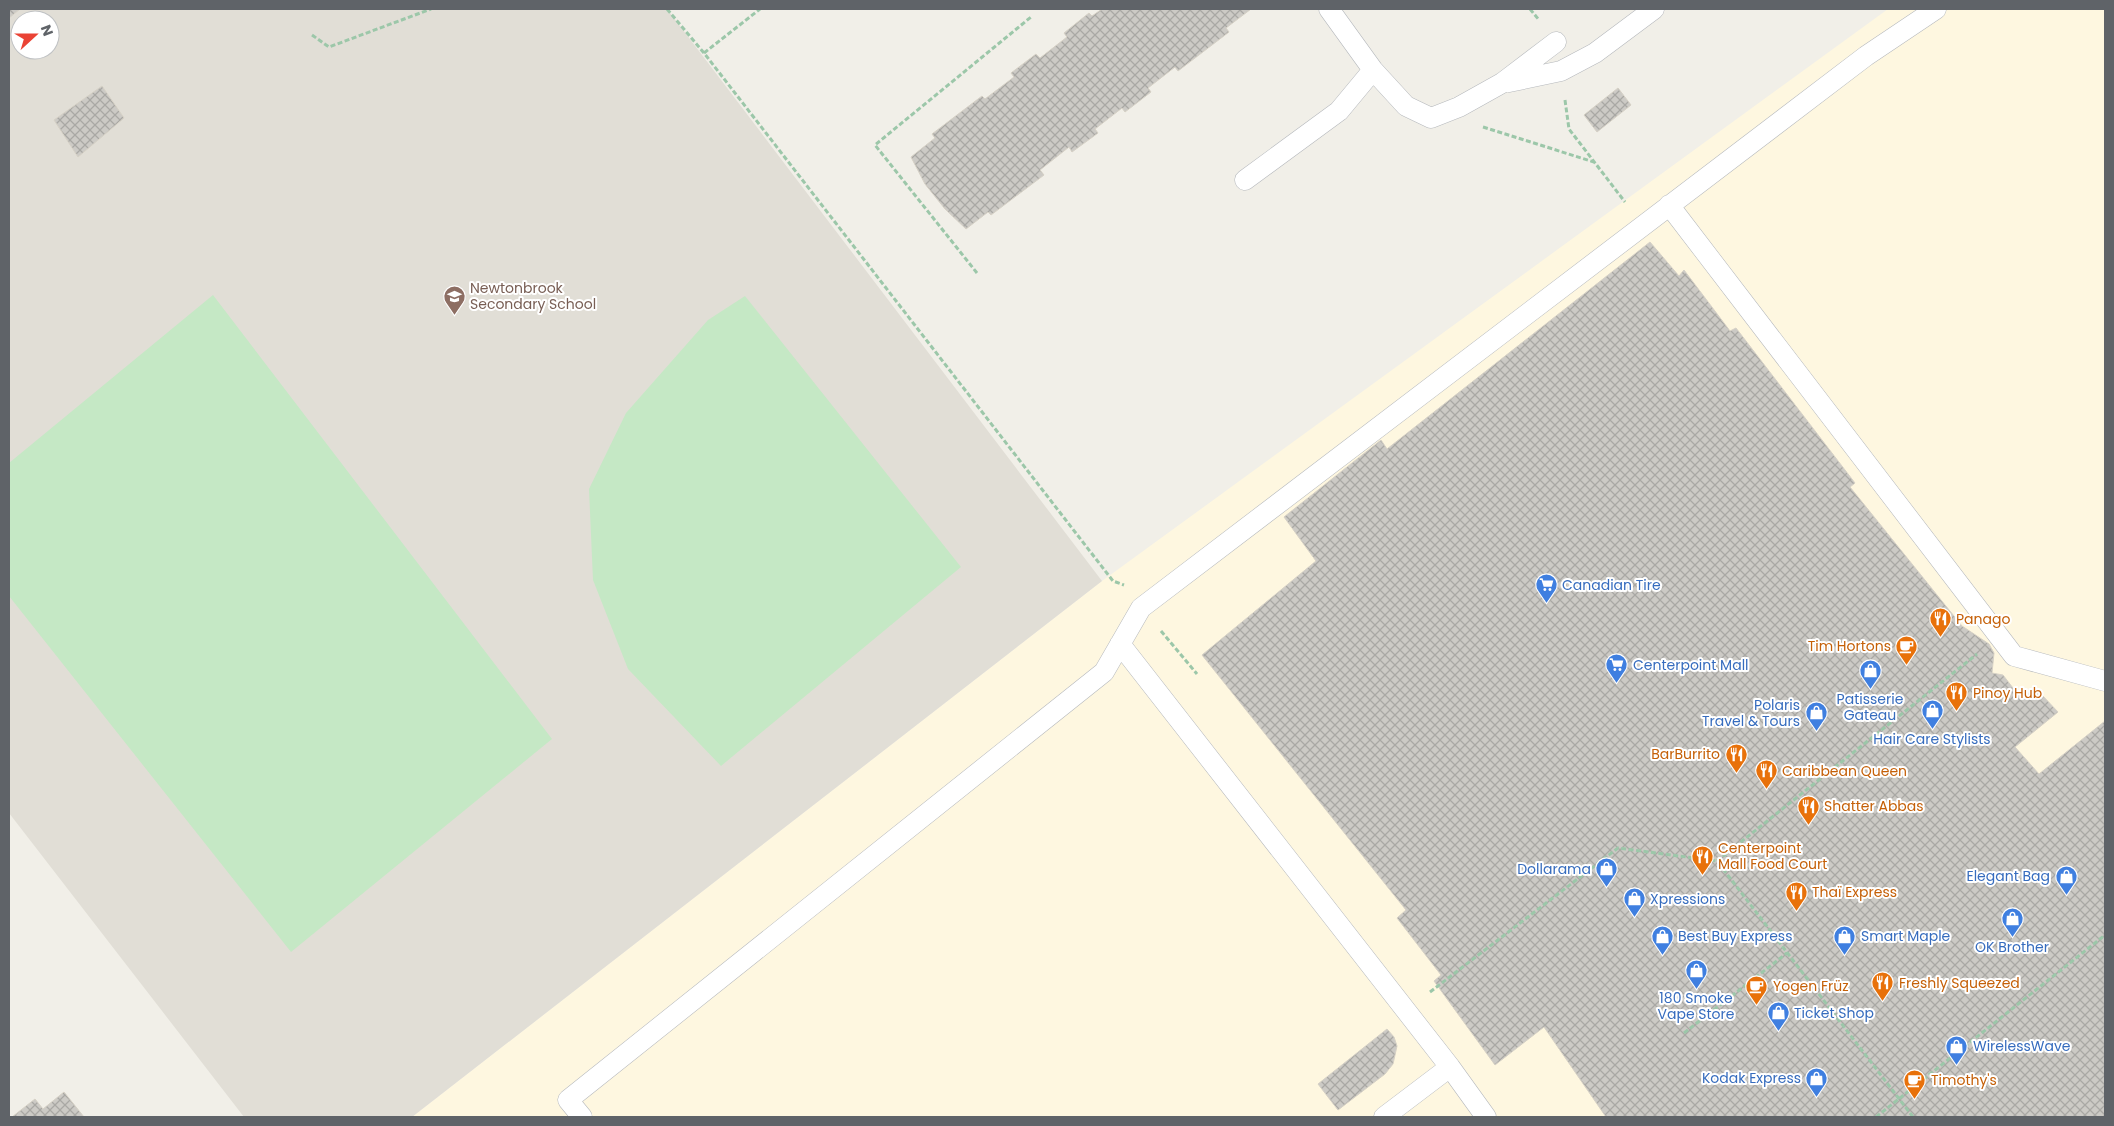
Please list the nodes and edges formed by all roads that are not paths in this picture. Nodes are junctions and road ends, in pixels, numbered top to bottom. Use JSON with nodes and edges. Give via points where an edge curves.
{"nodes":[{"id":1,"x":1329,"y":9,"type":"edge"},
{"id":2,"x":1654,"y":9,"type":"edge"},
{"id":3,"x":1936,"y":9,"type":"edge"},
{"id":4,"x":1556,"y":42,"type":"road end"},
{"id":5,"x":1373,"y":70,"type":"junction"},
{"id":6,"x":1502,"y":83,"type":"junction"},
{"id":7,"x":1245,"y":180,"type":"dead end"},
{"id":8,"x":1669,"y":205,"type":"junction"},
{"id":9,"x":1120,"y":644,"type":"junction"},
{"id":10,"x":2105,"y":681,"type":"edge"},
{"id":11,"x":1450,"y":1067,"type":"junction"},
{"id":12,"x":582,"y":1117,"type":"edge"},
{"id":13,"x":1384,"y":1117,"type":"edge"},
{"id":14,"x":1486,"y":1117,"type":"edge"}],
"edges":[{"from":1,"to":5,"type":"lane"},
{"from":2,"to":6,"type":"lane","via":[[1595,53],[1560,71]]},
{"from":3,"to":8,"type":"lane","via":[[1858,62]]},
{"from":4,"to":6,"type":"lane"},
{"from":5,"to":6,"type":"lane","via":[[1406,106],[1431,118],[1459,107]]},
{"from":5,"to":7,"type":"lane","via":[[1340,111]]},
{"from":8,"to":9,"type":"lane","via":[[1141,608]]},
{"from":8,"to":10,"type":"lane","via":[[2014,656]]},
{"from":9,"to":11,"type":"lane"},
{"from":9,"to":12,"type":"lane","via":[[1104,672],[568,1100]]},
{"from":11,"to":13,"type":"lane"},
{"from":11,"to":14,"type":"lane"}]}
